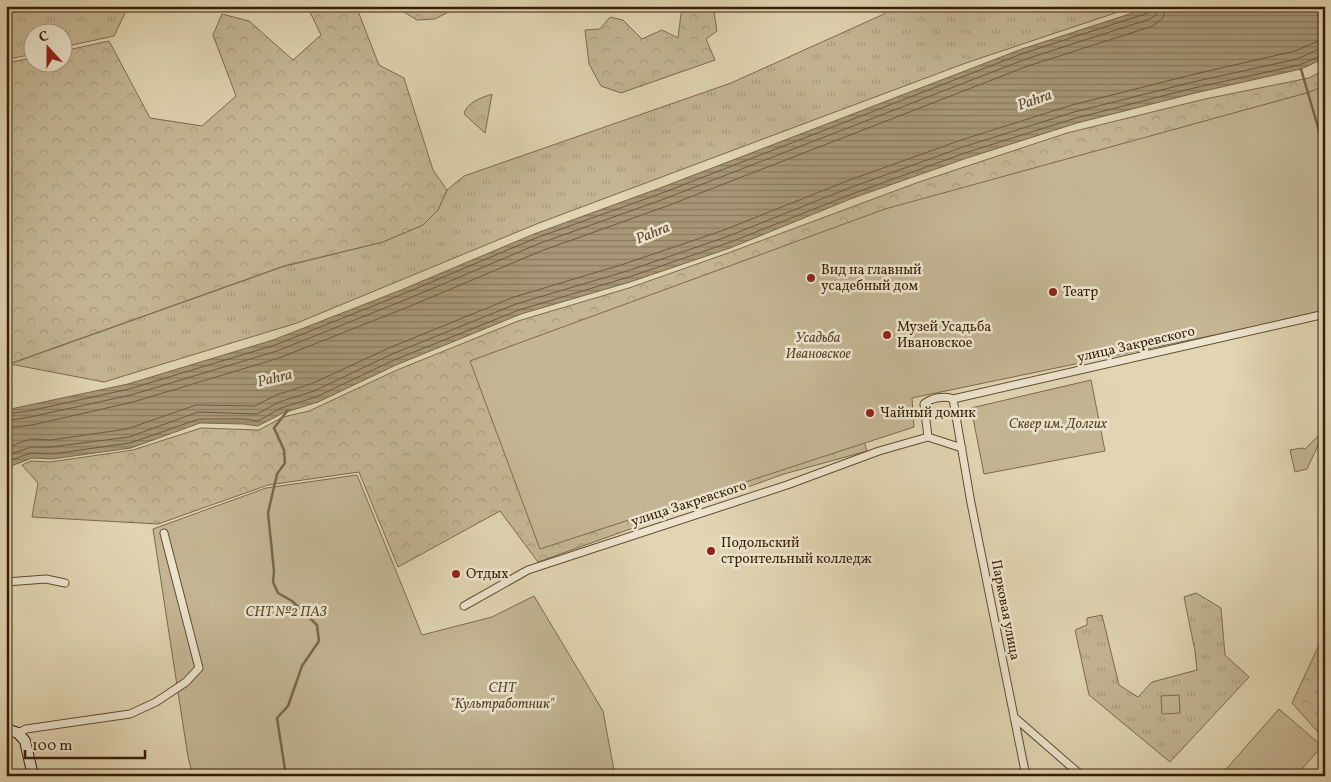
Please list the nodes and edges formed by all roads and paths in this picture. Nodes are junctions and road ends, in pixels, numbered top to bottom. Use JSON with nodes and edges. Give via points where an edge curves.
{"nodes":[{"id":1,"x":1325,"y":314,"type":"edge"},
{"id":2,"x":953,"y":399,"type":"junction"},
{"id":3,"x":928,"y":437,"type":"junction"},
{"id":4,"x":962,"y":448,"type":"junction"},
{"id":5,"x":164,"y":533,"type":"dead end"},
{"id":6,"x":6,"y":582,"type":"edge"},
{"id":7,"x":65,"y":583,"type":"dead end"},
{"id":8,"x":464,"y":606,"type":"dead end"},
{"id":9,"x":1014,"y":717,"type":"junction"},
{"id":10,"x":6,"y":729,"type":"edge"},
{"id":11,"x":18,"y":733,"type":"junction"},
{"id":12,"x":33,"y":776,"type":"edge"},
{"id":13,"x":1026,"y":776,"type":"edge"},
{"id":14,"x":1082,"y":776,"type":"edge"}],
"edges":[{"from":1,"to":2,"type":"street","name":"улица Закревского"},
{"from":2,"to":3,"type":"street","via":[[948,396],[928,400],[924,404]]},
{"from":2,"to":4,"type":"street","name":"Парковая улица"},
{"from":3,"to":4,"type":"street"},
{"from":3,"to":8,"type":"street","name":"улица Закревского","via":[[528,570]]},
{"from":4,"to":9,"type":"street","name":"Парковая улица"},
{"from":5,"to":11,"type":"street","via":[[199,668],[186,682],[156,702],[130,714],[26,729]]},
{"from":6,"to":7,"type":"street","via":[[46,579]]},
{"from":9,"to":13,"type":"street","name":"Парковая улица"},
{"from":9,"to":14,"type":"street"},
{"from":10,"to":11,"type":"main road"},
{"from":11,"to":12,"type":"main road","via":[[25,741]]}]}
